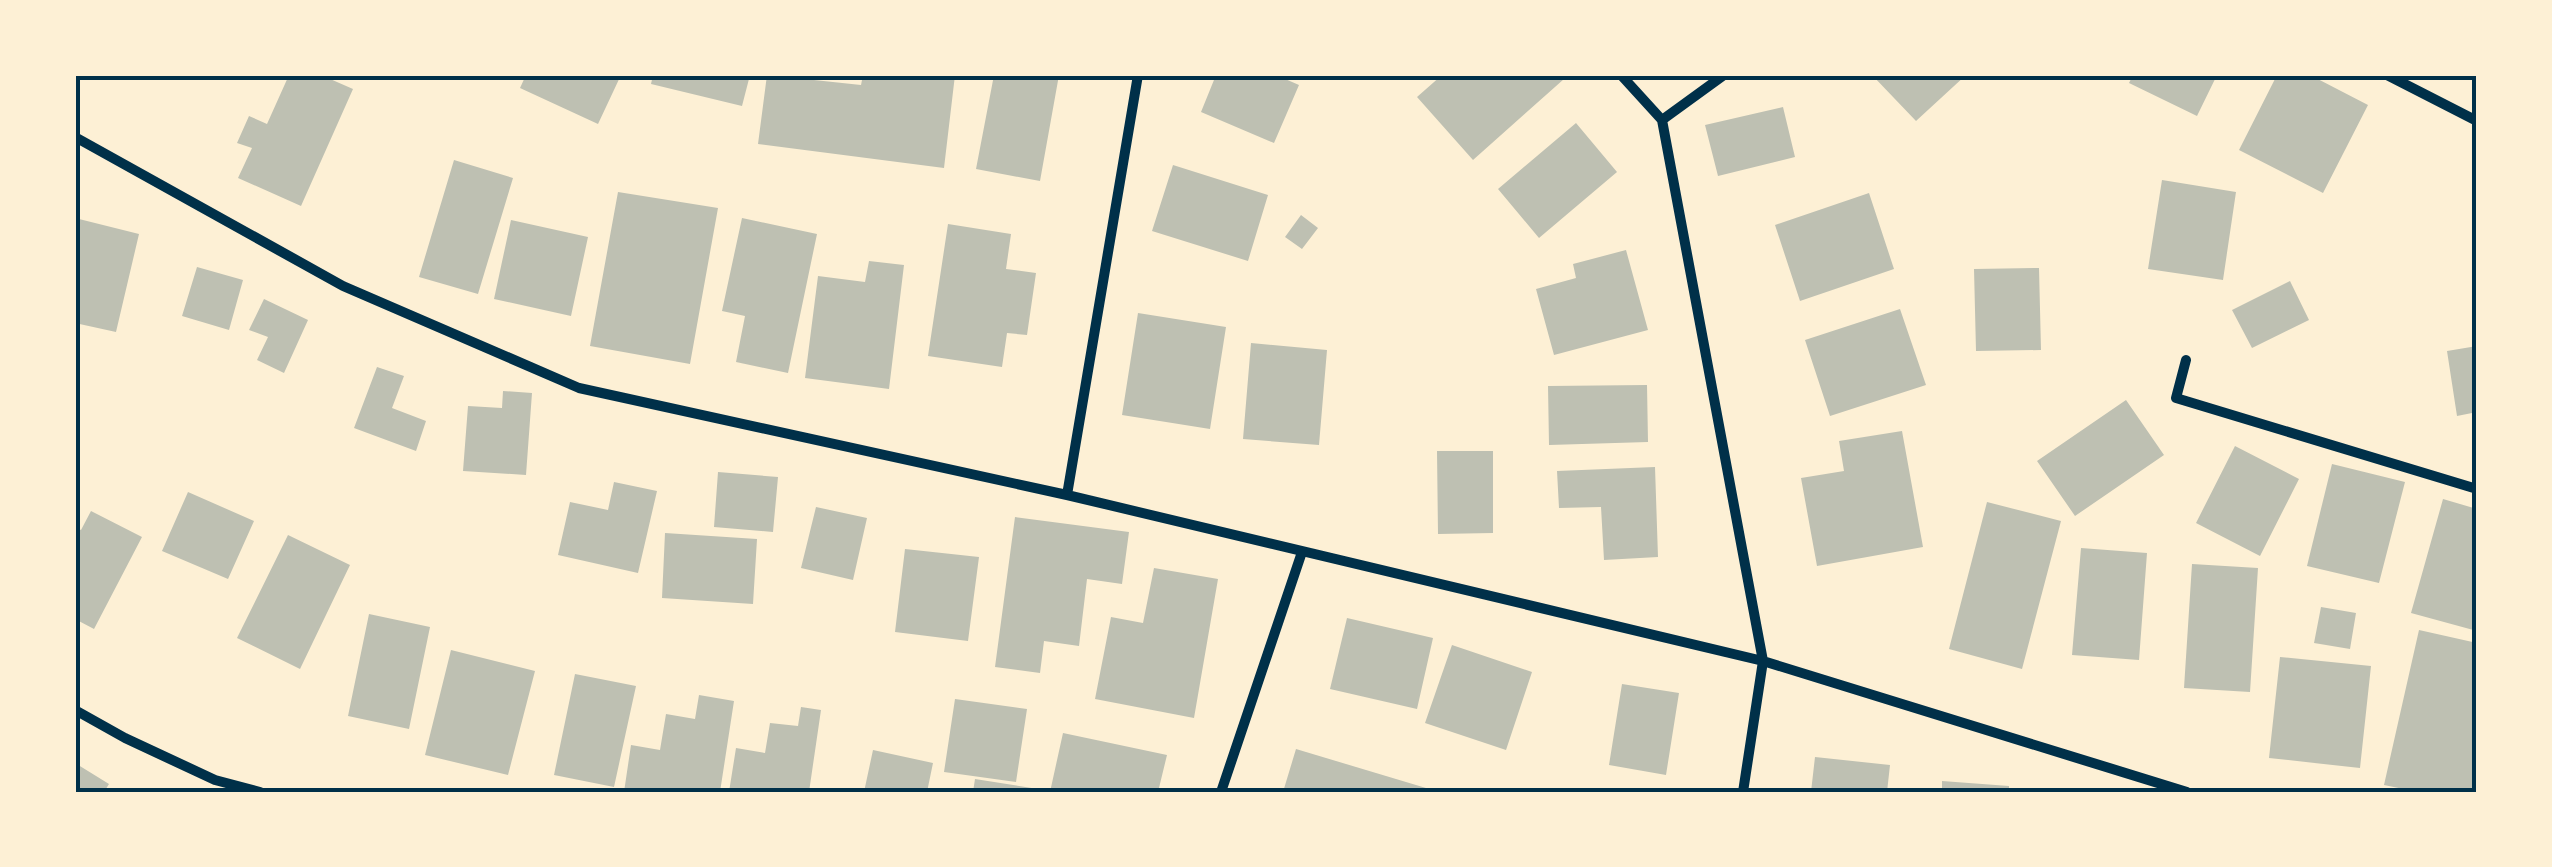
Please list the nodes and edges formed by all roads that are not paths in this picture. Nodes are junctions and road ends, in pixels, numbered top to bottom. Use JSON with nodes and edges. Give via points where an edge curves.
{"nodes":[{"id":1,"x":1138,"y":75,"type":"edge"},
{"id":2,"x":1620,"y":75,"type":"edge"},
{"id":3,"x":1724,"y":75,"type":"edge"},
{"id":4,"x":2387,"y":75,"type":"edge"},
{"id":5,"x":1662,"y":120,"type":"junction"},
{"id":6,"x":2477,"y":121,"type":"edge"},
{"id":7,"x":75,"y":137,"type":"edge"},
{"id":8,"x":2186,"y":360,"type":"dead end"},
{"id":9,"x":2477,"y":489,"type":"edge"},
{"id":10,"x":1067,"y":495,"type":"junction"},
{"id":11,"x":1302,"y":552,"type":"junction"},
{"id":12,"x":1764,"y":661,"type":"junction"},
{"id":13,"x":75,"y":710,"type":"edge"},
{"id":14,"x":260,"y":792,"type":"edge"},
{"id":15,"x":1221,"y":792,"type":"edge"},
{"id":16,"x":1743,"y":792,"type":"edge"},
{"id":17,"x":2187,"y":792,"type":"edge"}],
"edges":[{"from":1,"to":10,"type":"street"},
{"from":2,"to":5,"type":"street"},
{"from":3,"to":5,"type":"street"},
{"from":4,"to":6,"type":"street"},
{"from":5,"to":12,"type":"street"},
{"from":7,"to":10,"type":"street","via":[[343,286],[579,388]]},
{"from":8,"to":9,"type":"street","via":[[2176,398]]},
{"from":10,"to":11,"type":"street"},
{"from":11,"to":12,"type":"street"},
{"from":11,"to":15,"type":"street"},
{"from":12,"to":16,"type":"street"},
{"from":12,"to":17,"type":"street"},
{"from":13,"to":14,"type":"street","via":[[215,780]]}]}
